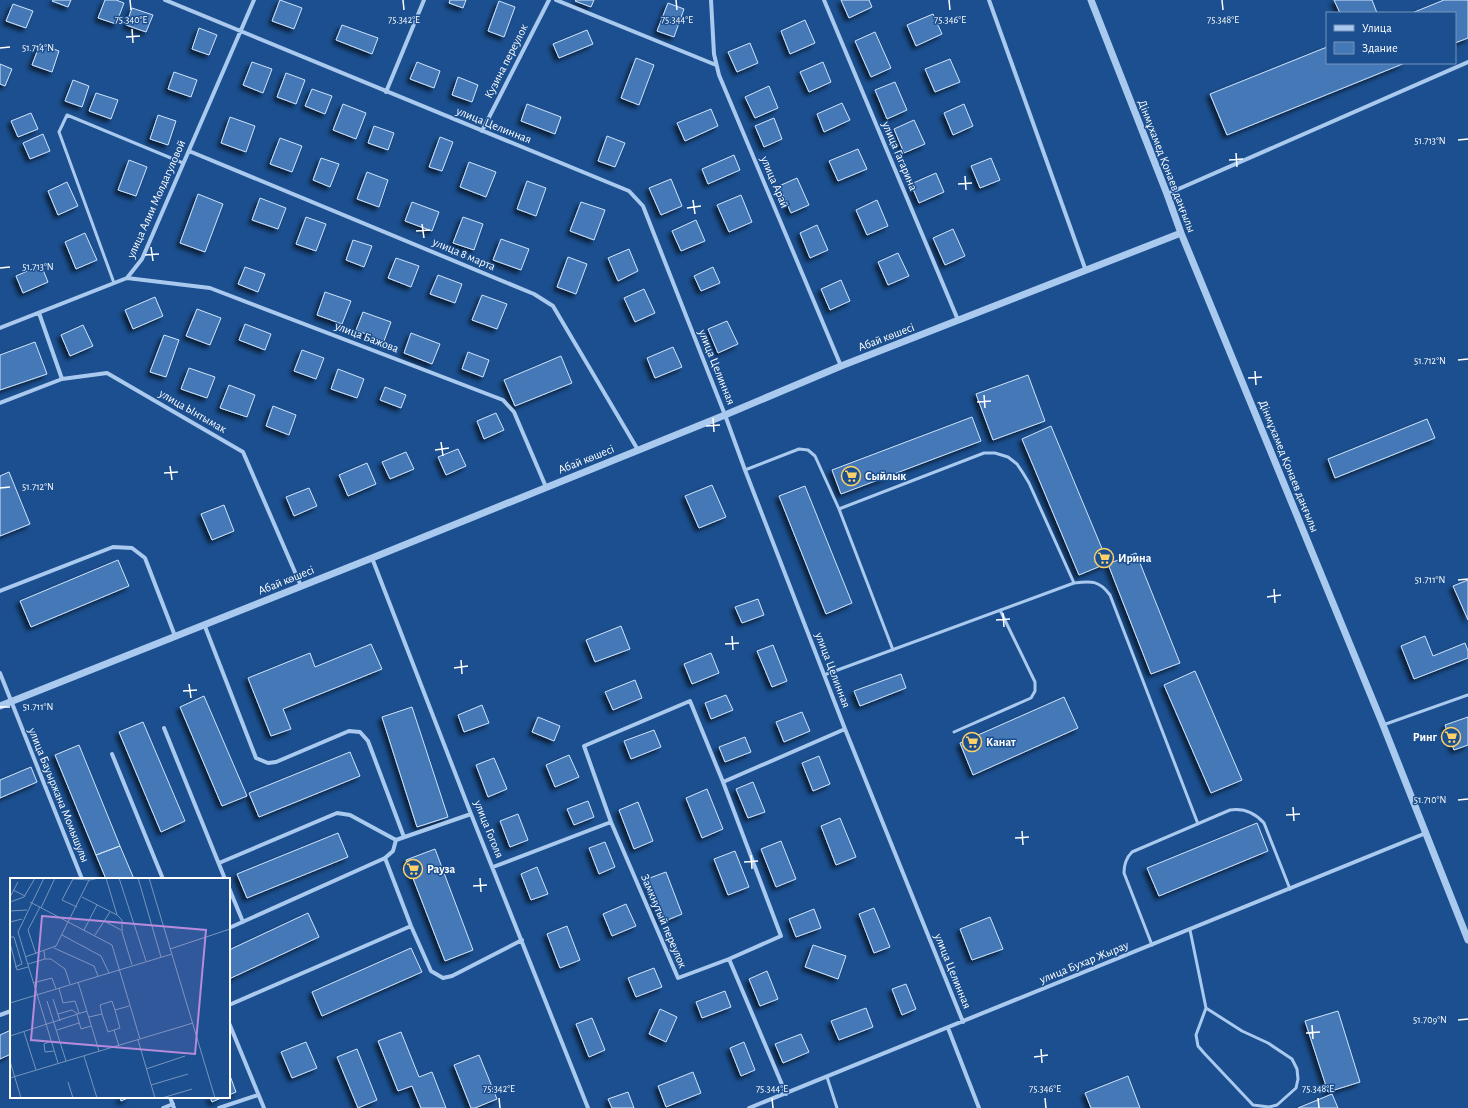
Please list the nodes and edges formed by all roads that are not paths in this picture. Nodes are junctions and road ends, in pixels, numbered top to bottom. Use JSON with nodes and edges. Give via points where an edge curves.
{"nodes":[{"id":1,"x":165,"y":0,"type":"edge"},
{"id":2,"x":254,"y":0,"type":"edge"},
{"id":3,"x":424,"y":0,"type":"edge"},
{"id":4,"x":549,"y":0,"type":"edge"},
{"id":5,"x":556,"y":0,"type":"edge"},
{"id":6,"x":712,"y":0,"type":"edge"},
{"id":7,"x":824,"y":0,"type":"edge"},
{"id":8,"x":989,"y":0,"type":"edge"},
{"id":9,"x":1091,"y":0,"type":"edge"},
{"id":10,"x":240,"y":32,"type":"junction"},
{"id":11,"x":1468,"y":62,"type":"edge"},
{"id":12,"x":716,"y":66,"type":"junction"},
{"id":13,"x":386,"y":92,"type":"junction"},
{"id":14,"x":482,"y":131,"type":"junction"},
{"id":15,"x":189,"y":150,"type":"junction"},
{"id":16,"x":183,"y":163,"type":"junction"},
{"id":17,"x":1167,"y":194,"type":"junction"},
{"id":18,"x":1181,"y":233,"type":"junction"},
{"id":19,"x":1086,"y":270,"type":"junction"},
{"id":20,"x":127,"y":278,"type":"junction"},
{"id":21,"x":114,"y":283,"type":"junction"},
{"id":22,"x":39,"y":313,"type":"junction"},
{"id":23,"x":958,"y":320,"type":"junction"},
{"id":24,"x":0,"y":328,"type":"edge"},
{"id":25,"x":841,"y":366,"type":"junction"},
{"id":26,"x":62,"y":379,"type":"junction"},
{"id":27,"x":0,"y":403,"type":"edge"},
{"id":28,"x":726,"y":415,"type":"junction"},
{"id":29,"x":638,"y":450,"type":"junction"},
{"id":30,"x":745,"y":470,"type":"junction"},
{"id":31,"x":546,"y":487,"type":"junction"},
{"id":32,"x":839,"y":509,"type":"junction"},
{"id":33,"x":372,"y":558,"type":"junction"},
{"id":34,"x":1074,"y":583,"type":"junction"},
{"id":35,"x":301,"y":586,"type":"junction"},
{"id":36,"x":0,"y":591,"type":"edge"},
{"id":37,"x":1000,"y":610,"type":"junction"},
{"id":38,"x":204,"y":624,"type":"junction"},
{"id":39,"x":174,"y":636,"type":"junction"},
{"id":40,"x":893,"y":650,"type":"junction"},
{"id":41,"x":0,"y":673,"type":"edge"},
{"id":42,"x":824,"y":675,"type":"junction"},
{"id":43,"x":1468,"y":695,"type":"edge"},
{"id":44,"x":11,"y":702,"type":"junction"},
{"id":45,"x":0,"y":706,"type":"edge"},
{"id":46,"x":1383,"y":725,"type":"junction"},
{"id":47,"x":164,"y":728,"type":"dead end"},
{"id":48,"x":845,"y":729,"type":"junction"},
{"id":49,"x":954,"y":732,"type":"dead end"},
{"id":50,"x":112,"y":754,"type":"dead end"},
{"id":51,"x":723,"y":782,"type":"junction"},
{"id":52,"x":471,"y":814,"type":"junction"},
{"id":53,"x":611,"y":822,"type":"junction"},
{"id":54,"x":1198,"y":824,"type":"junction"},
{"id":55,"x":1426,"y":833,"type":"junction"},
{"id":56,"x":404,"y":837,"type":"junction"},
{"id":57,"x":396,"y":840,"type":"junction"},
{"id":58,"x":385,"y":858,"type":"junction"},
{"id":59,"x":219,"y":863,"type":"junction"},
{"id":60,"x":493,"y":867,"type":"junction"},
{"id":61,"x":82,"y":878,"type":"edge"},
{"id":62,"x":163,"y":878,"type":"edge"},
{"id":63,"x":225,"y":878,"type":"edge"},
{"id":64,"x":1290,"y":889,"type":"junction"},
{"id":65,"x":230,"y":891,"type":"edge"},
{"id":66,"x":242,"y":922,"type":"junction"},
{"id":67,"x":411,"y":926,"type":"junction"},
{"id":68,"x":230,"y":928,"type":"edge"},
{"id":69,"x":1190,"y":930,"type":"junction"},
{"id":70,"x":522,"y":940,"type":"junction"},
{"id":71,"x":1468,"y":940,"type":"edge"},
{"id":72,"x":1152,"y":945,"type":"junction"},
{"id":73,"x":729,"y":959,"type":"junction"},
{"id":74,"x":230,"y":1005,"type":"edge"},
{"id":75,"x":1206,"y":1008,"type":"junction"},
{"id":76,"x":10,"y":1011,"type":"edge"},
{"id":77,"x":0,"y":1015,"type":"edge"},
{"id":78,"x":963,"y":1022,"type":"junction"},
{"id":79,"x":230,"y":1025,"type":"edge"},
{"id":80,"x":948,"y":1028,"type":"junction"},
{"id":81,"x":827,"y":1077,"type":"junction"},
{"id":82,"x":786,"y":1094,"type":"junction"},
{"id":83,"x":258,"y":1095,"type":"junction"},
{"id":84,"x":174,"y":1106,"type":"edge"},
{"id":85,"x":163,"y":1108,"type":"edge"},
{"id":86,"x":219,"y":1108,"type":"edge"},
{"id":87,"x":264,"y":1108,"type":"edge"},
{"id":88,"x":588,"y":1108,"type":"edge"},
{"id":89,"x":749,"y":1108,"type":"edge"},
{"id":90,"x":837,"y":1108,"type":"edge"},
{"id":91,"x":979,"y":1108,"type":"edge"}],
"edges":[{"from":1,"to":10,"type":"street","name":"улица Целинная"},
{"from":2,"to":10,"type":"street","name":"улица Алии Молдагуловой"},
{"from":3,"to":13,"type":"street"},
{"from":4,"to":14,"type":"street","name":"Кузина переулок"},
{"from":5,"to":12,"type":"street"},
{"from":6,"to":12,"type":"street","name":"улица Арай"},
{"from":7,"to":23,"type":"street","name":"улица Гагарина"},
{"from":8,"to":19,"type":"street"},
{"from":9,"to":17,"type":"street","name":"Дінмұхамед Қонаев даңғылы"},
{"from":10,"to":13,"type":"street","name":"улица Целинная"},
{"from":10,"to":15,"type":"street","name":"улица Алии Молдагуловой"},
{"from":11,"to":17,"type":"street"},
{"from":12,"to":25,"type":"street","name":"улица Арай"},
{"from":13,"to":14,"type":"street","name":"улица Целинная"},
{"from":14,"to":28,"type":"street","name":"улица Целинная","via":[[629,191],[643,206]]},
{"from":15,"to":16,"type":"street","name":"улица Алии Молдагуловой"},
{"from":15,"to":29,"type":"street","name":"улица 8 марта","via":[[534,294],[553,306]]},
{"from":16,"to":20,"type":"street","name":"улица Алии Молдагуловой","via":[[142,259]]},
{"from":16,"to":21,"type":"lane","via":[[67,115],[59,132]]},
{"from":17,"to":18,"type":"street","name":"Дінмұхамед Қонаев даңғылы"},
{"from":18,"to":19,"type":"street","name":"Абай көшесі"},
{"from":18,"to":46,"type":"street","name":"Дінмұхамед Қонаев даңғылы"},
{"from":19,"to":23,"type":"street","name":"Абай көшесі"},
{"from":20,"to":21,"type":"street"},
{"from":20,"to":31,"type":"street","name":"улица Бажова","via":[[210,288],[503,400],[514,412]]},
{"from":21,"to":22,"type":"street"},
{"from":22,"to":24,"type":"street"},
{"from":22,"to":26,"type":"street"},
{"from":23,"to":25,"type":"street","name":"Абай көшесі"},
{"from":25,"to":28,"type":"street","name":"Абай көшесі"},
{"from":26,"to":27,"type":"street","name":"улица Ынтымак"},
{"from":26,"to":35,"type":"street","name":"улица Ынтымак","via":[[107,373],[243,452]]},
{"from":28,"to":29,"type":"street","name":"Абай көшесі"},
{"from":28,"to":30,"type":"street","name":"улица Целинная"},
{"from":29,"to":31,"type":"street","name":"Абай көшесі"},
{"from":30,"to":32,"type":"lane","via":[[799,449],[808,450],[815,456]]},
{"from":30,"to":42,"type":"street","name":"улица Целинная"},
{"from":31,"to":33,"type":"street","name":"Абай көшесі"},
{"from":32,"to":34,"type":"lane","via":[[984,453],[1008,457],[1017,464],[1029,483]]},
{"from":32,"to":40,"type":"lane"},
{"from":33,"to":35,"type":"street","name":"Абай көшесі"},
{"from":33,"to":52,"type":"street","name":"улица Гоголя"},
{"from":34,"to":37,"type":"lane"},
{"from":34,"to":54,"type":"lane","via":[[1095,582],[1110,595]]},
{"from":35,"to":38,"type":"street","name":"Абай көшесі"},
{"from":36,"to":39,"type":"street","via":[[113,547],[132,548],[145,558]]},
{"from":37,"to":40,"type":"lane"},
{"from":37,"to":49,"type":"lane","via":[[1035,682],[1035,691],[1031,698]]},
{"from":38,"to":39,"type":"street","name":"Абай көшесі"},
{"from":38,"to":56,"type":"street","via":[[256,758],[268,763],[276,762],[349,731],[360,732],[368,741]]},
{"from":39,"to":44,"type":"street","name":"Абай көшесі"},
{"from":40,"to":42,"type":"lane"},
{"from":41,"to":44,"type":"street","name":"улица Бауыржана Момышулы"},
{"from":42,"to":48,"type":"street","name":"улица Целинная"},
{"from":43,"to":46,"type":"lane"},
{"from":44,"to":45,"type":"street","name":"Абай көшесі"},
{"from":44,"to":61,"type":"street","name":"улица Бауыржана Момышулы"},
{"from":46,"to":55,"type":"street","name":"Дінмұхамед Қонаев даңғылы"},
{"from":47,"to":59,"type":"street"},
{"from":48,"to":51,"type":"street"},
{"from":48,"to":78,"type":"street","name":"улица Целинная"},
{"from":50,"to":62,"type":"street"},
{"from":51,"to":53,"type":"street","name":"Замкнутый переулок","via":[[690,700],[584,746]]},
{"from":51,"to":73,"type":"street","name":"Замкнутый переулок","via":[[781,936]]},
{"from":52,"to":56,"type":"street"},
{"from":52,"to":60,"type":"street","name":"улица Гоголя"},
{"from":53,"to":60,"type":"street"},
{"from":53,"to":73,"type":"street","name":"Замкнутый переулок","via":[[678,978]]},
{"from":54,"to":64,"type":"lane","via":[[1237,809],[1259,818],[1264,823]]},
{"from":54,"to":72,"type":"lane","via":[[1132,852],[1126,861],[1124,873]]},
{"from":55,"to":64,"type":"street","name":"улица Бухар Жырау"},
{"from":55,"to":71,"type":"street","name":"Дінмұхамед Қонаев даңғылы"},
{"from":56,"to":57,"type":"street"},
{"from":57,"to":58,"type":"street","via":[[393,851]]},
{"from":57,"to":59,"type":"street","via":[[350,815],[337,813]]},
{"from":58,"to":66,"type":"street"},
{"from":58,"to":67,"type":"street"},
{"from":59,"to":63,"type":"street"},
{"from":60,"to":70,"type":"street","name":"улица Гоголя"},
{"from":64,"to":69,"type":"street","name":"улица Бухар Жырау"},
{"from":65,"to":66,"type":"street"},
{"from":66,"to":68,"type":"street"},
{"from":67,"to":70,"type":"street","via":[[432,971],[443,978],[452,976]]},
{"from":67,"to":74,"type":"street"},
{"from":69,"to":72,"type":"street","name":"улица Бухар Жырау"},
{"from":69,"to":75,"type":"lane"},
{"from":70,"to":88,"type":"street","name":"улица Гоголя"},
{"from":72,"to":78,"type":"street","name":"улица Бухар Жырау"},
{"from":73,"to":82,"type":"street"},
{"from":75,"to":75,"type":"lane","via":[[1196,1035],[1198,1046],[1254,1105],[1277,1105],[1296,1088],[1298,1079],[1292,1059]]},
{"from":76,"to":77,"type":"street"},
{"from":78,"to":80,"type":"street","name":"улица Бухар Жырау"},
{"from":79,"to":83,"type":"street"},
{"from":80,"to":81,"type":"street","name":"улица Бухар Жырау"},
{"from":80,"to":91,"type":"street"},
{"from":81,"to":82,"type":"street","name":"улица Бухар Жырау"},
{"from":81,"to":90,"type":"lane"},
{"from":82,"to":89,"type":"street","name":"улица Бухар Жырау"},
{"from":83,"to":86,"type":"street"},
{"from":83,"to":87,"type":"street"},
{"from":84,"to":85,"type":"street"}]}
